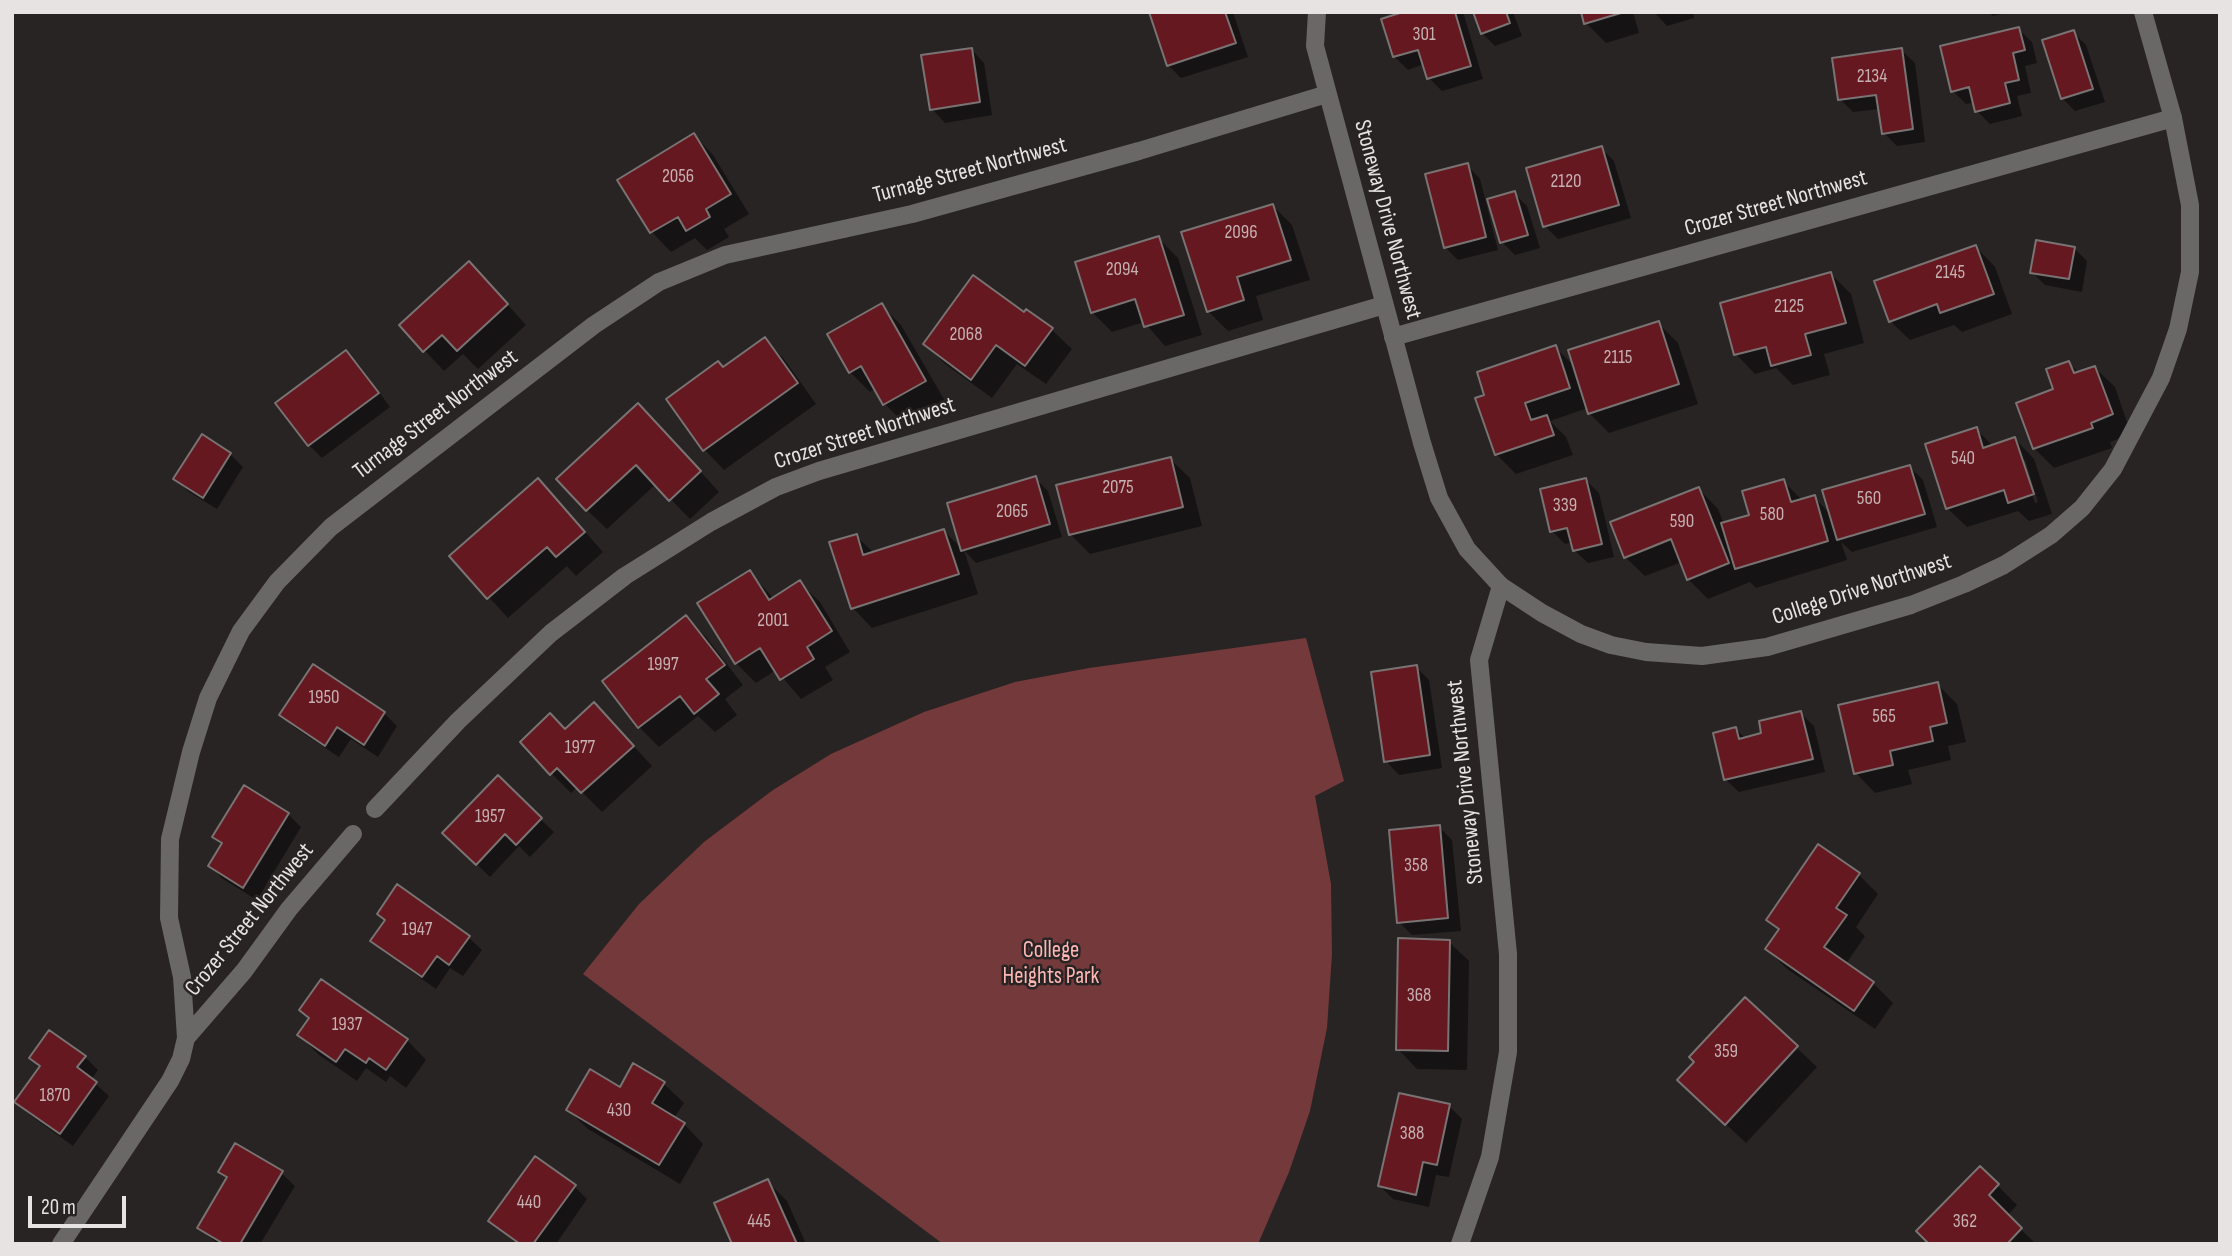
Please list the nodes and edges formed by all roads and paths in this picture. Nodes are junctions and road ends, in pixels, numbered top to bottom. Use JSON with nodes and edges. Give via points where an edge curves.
{"nodes":[{"id":1,"x":1317,"y":12,"type":"edge"},
{"id":2,"x":2143,"y":12,"type":"edge"},
{"id":3,"x":1327,"y":94,"type":"junction"},
{"id":4,"x":2173,"y":118,"type":"junction"},
{"id":5,"x":1384,"y":305,"type":"junction"},
{"id":6,"x":1393,"y":337,"type":"junction"},
{"id":7,"x":1501,"y":586,"type":"junction"},
{"id":8,"x":375,"y":809,"type":"dead end"},
{"id":9,"x":353,"y":834,"type":"dead end"},
{"id":10,"x":186,"y":1038,"type":"junction"},
{"id":11,"x":61,"y":1244,"type":"edge"},
{"id":12,"x":1460,"y":1244,"type":"edge"}],
"edges":[{"from":1,"to":3,"type":"street","name":"Stoneway Drive Northwest","via":[[1315,46]]},
{"from":2,"to":4,"type":"street","name":"College Drive Northwest"},
{"from":3,"to":5,"type":"street","name":"Stoneway Drive Northwest"},
{"from":3,"to":10,"type":"street","name":"Turnage Street Northwest","via":[[912,214],[725,255],[659,282],[594,325],[331,527],[277,582],[240,631],[208,698],[191,752],[170,839],[169,918],[182,978]]},
{"from":4,"to":6,"type":"street","name":"Crozer Street Northwest"},
{"from":4,"to":7,"type":"street","name":"College Drive Northwest","via":[[2190,205],[2190,272],[2178,329],[2161,378],[2113,469],[2082,508],[2051,535],[2004,565],[1911,605],[1767,647],[1702,656],[1611,645],[1581,634]]},
{"from":5,"to":6,"type":"street","name":"Stoneway Drive Northwest"},
{"from":5,"to":8,"type":"street","name":"Crozer Street Northwest","via":[[776,487],[625,576],[551,633],[458,721]]},
{"from":6,"to":7,"type":"street","name":"Stoneway Drive Northwest","via":[[1438,498],[1466,549]]},
{"from":7,"to":12,"type":"street","name":"Stoneway Drive Northwest","via":[[1479,660],[1508,954],[1508,1052],[1490,1157]]},
{"from":9,"to":10,"type":"street","name":"Crozer Street Northwest"},
{"from":10,"to":11,"type":"street","name":"Turnage Street Northwest","via":[[170,1082]]}]}
